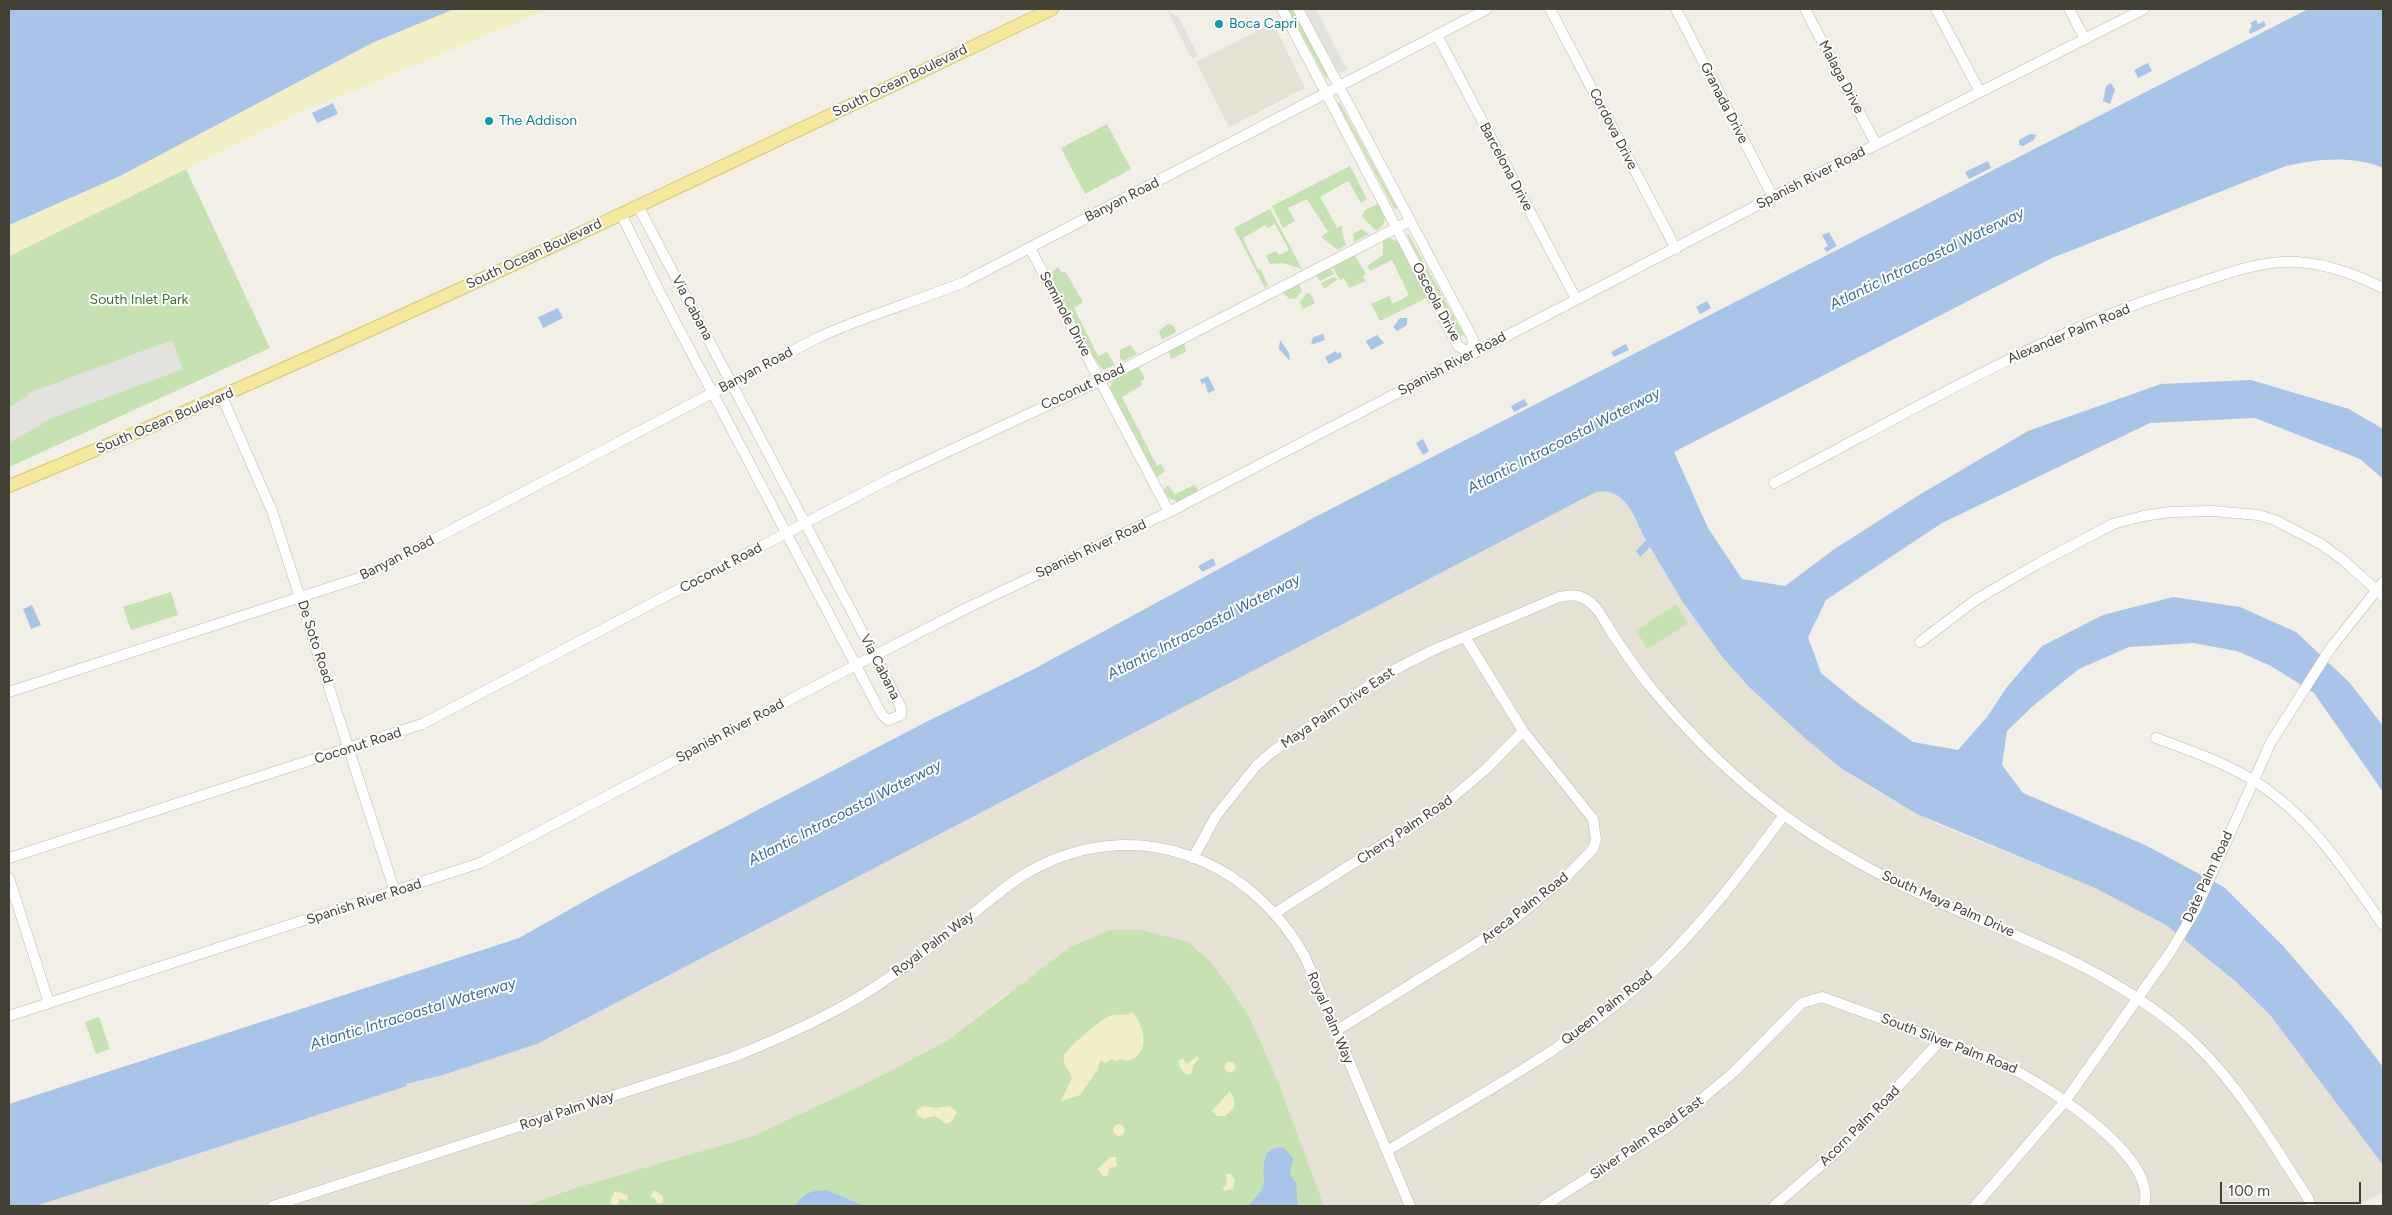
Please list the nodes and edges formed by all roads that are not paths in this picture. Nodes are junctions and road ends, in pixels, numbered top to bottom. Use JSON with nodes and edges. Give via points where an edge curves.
{"nodes":[{"id":1,"x":1052,"y":9,"type":"edge"},
{"id":2,"x":1282,"y":9,"type":"edge"},
{"id":3,"x":1298,"y":9,"type":"edge"},
{"id":4,"x":1487,"y":9,"type":"edge"},
{"id":5,"x":1550,"y":9,"type":"edge"},
{"id":6,"x":1676,"y":9,"type":"edge"},
{"id":7,"x":1805,"y":9,"type":"edge"},
{"id":8,"x":1936,"y":9,"type":"edge"},
{"id":9,"x":2069,"y":9,"type":"edge"},
{"id":10,"x":2144,"y":9,"type":"edge"},
{"id":11,"x":1437,"y":35,"type":"junction"},
{"id":12,"x":2085,"y":39,"type":"junction"},
{"id":13,"x":1339,"y":86,"type":"junction"},
{"id":14,"x":1980,"y":92,"type":"junction"},
{"id":15,"x":1326,"y":93,"type":"junction"},
{"id":16,"x":1876,"y":144,"type":"junction"},
{"id":17,"x":1773,"y":197,"type":"junction"},
{"id":18,"x":638,"y":206,"type":"junction"},
{"id":19,"x":621,"y":214,"type":"junction"},
{"id":20,"x":1410,"y":221,"type":"junction"},
{"id":21,"x":1397,"y":227,"type":"junction"},
{"id":22,"x":1030,"y":248,"type":"junction"},
{"id":23,"x":1676,"y":249,"type":"junction"},
{"id":24,"x":2383,"y":288,"type":"edge"},
{"id":25,"x":1576,"y":300,"type":"junction"},
{"id":26,"x":1471,"y":354,"type":"junction"},
{"id":27,"x":1100,"y":381,"type":"junction"},
{"id":28,"x":732,"y":383,"type":"junction"},
{"id":29,"x":712,"y":393,"type":"junction"},
{"id":30,"x":222,"y":397,"type":"junction"},
{"id":31,"x":1774,"y":483,"type":"dead end"},
{"id":32,"x":9,"y":486,"type":"edge"},
{"id":33,"x":1169,"y":512,"type":"junction"},
{"id":34,"x":805,"y":523,"type":"junction"},
{"id":35,"x":786,"y":533,"type":"junction"},
{"id":36,"x":2381,"y":589,"type":"edge"},
{"id":37,"x":301,"y":598,"type":"junction"},
{"id":38,"x":1582,"y":598,"type":"joint"},
{"id":39,"x":1464,"y":637,"type":"junction"},
{"id":40,"x":1920,"y":642,"type":"dead end"},
{"id":41,"x":875,"y":655,"type":"junction"},
{"id":42,"x":856,"y":665,"type":"junction"},
{"id":43,"x":9,"y":692,"type":"edge"},
{"id":44,"x":1523,"y":731,"type":"junction"},
{"id":45,"x":2156,"y":738,"type":"dead end"},
{"id":46,"x":350,"y":749,"type":"junction"},
{"id":47,"x":2253,"y":780,"type":"junction"},
{"id":48,"x":1784,"y":815,"type":"junction"},
{"id":49,"x":9,"y":858,"type":"edge"},
{"id":50,"x":1193,"y":858,"type":"junction"},
{"id":51,"x":9,"y":878,"type":"edge"},
{"id":52,"x":396,"y":892,"type":"junction"},
{"id":53,"x":1276,"y":913,"type":"junction"},
{"id":54,"x":2383,"y":925,"type":"edge"},
{"id":55,"x":2138,"y":999,"type":"junction"},
{"id":56,"x":1809,"y":1000,"type":"joint"},
{"id":57,"x":49,"y":1003,"type":"junction"},
{"id":58,"x":9,"y":1016,"type":"edge"},
{"id":59,"x":1336,"y":1031,"type":"junction"},
{"id":60,"x":1941,"y":1040,"type":"junction"},
{"id":61,"x":2066,"y":1100,"type":"junction"},
{"id":62,"x":1387,"y":1151,"type":"junction"},
{"id":63,"x":273,"y":1206,"type":"edge"},
{"id":64,"x":1410,"y":1206,"type":"edge"},
{"id":65,"x":1544,"y":1206,"type":"edge"},
{"id":66,"x":1774,"y":1206,"type":"edge"},
{"id":67,"x":1975,"y":1206,"type":"edge"},
{"id":68,"x":2144,"y":1206,"type":"edge"},
{"id":69,"x":2311,"y":1206,"type":"edge"}],
"edges":[{"from":1,"to":18,"type":"main road","name":"South Ocean Boulevard"},
{"from":2,"to":15,"type":"street","name":"Osceola Drive"},
{"from":3,"to":13,"type":"street","name":"Osceola Drive"},
{"from":4,"to":11,"type":"street","name":"Banyan Road"},
{"from":5,"to":23,"type":"street","name":"Cordova Drive"},
{"from":6,"to":17,"type":"street","name":"Granada Drive"},
{"from":7,"to":16,"type":"street","name":"Malaga Drive"},
{"from":8,"to":14,"type":"street"},
{"from":9,"to":12,"type":"street"},
{"from":10,"to":12,"type":"street","name":"Spanish River Road"},
{"from":11,"to":13,"type":"street","name":"Banyan Road"},
{"from":11,"to":25,"type":"street","name":"Barcelona Drive"},
{"from":12,"to":14,"type":"street","name":"Spanish River Road"},
{"from":13,"to":15,"type":"street","name":"Banyan Road"},
{"from":13,"to":20,"type":"street","name":"Osceola Drive"},
{"from":14,"to":16,"type":"street","name":"Spanish River Road"},
{"from":15,"to":21,"type":"street","name":"Osceola Drive"},
{"from":15,"to":22,"type":"street","name":"Banyan Road"},
{"from":16,"to":17,"type":"street","name":"Spanish River Road"},
{"from":17,"to":23,"type":"street","name":"Spanish River Road"},
{"from":18,"to":19,"type":"main road","name":"South Ocean Boulevard"},
{"from":18,"to":28,"type":"street","name":"Via Cabana"},
{"from":19,"to":29,"type":"street","name":"Via Cabana"},
{"from":19,"to":30,"type":"main road","name":"South Ocean Boulevard"},
{"from":20,"to":21,"type":"street","name":"Coconut Road"},
{"from":20,"to":26,"type":"street","name":"Osceola Drive","via":[[1473,339]]},
{"from":21,"to":26,"type":"street","name":"Osceola Drive","via":[[1458,346]]},
{"from":21,"to":27,"type":"street","name":"Coconut Road"},
{"from":22,"to":27,"type":"street","name":"Seminole Drive"},
{"from":22,"to":28,"type":"street","name":"Banyan Road","via":[[933,295],[848,324]]},
{"from":23,"to":25,"type":"street","name":"Spanish River Road"},
{"from":24,"to":31,"type":"street","name":"Alexander Palm Road","via":[[2346,272],[2304,263],[2282,262],[2220,276],[2142,302],[2009,359]]},
{"from":25,"to":26,"type":"street","name":"Spanish River Road"},
{"from":26,"to":33,"type":"street","name":"Spanish River Road"},
{"from":27,"to":33,"type":"street","name":"Seminole Drive"},
{"from":27,"to":34,"type":"street","name":"Coconut Road","via":[[904,472]]},
{"from":28,"to":29,"type":"street","name":"Banyan Road"},
{"from":28,"to":34,"type":"street","name":"Via Cabana"},
{"from":29,"to":35,"type":"street","name":"Via Cabana"},
{"from":29,"to":37,"type":"street","name":"Banyan Road","via":[[362,577]]},
{"from":30,"to":32,"type":"main road","name":"South Ocean Boulevard"},
{"from":30,"to":37,"type":"street","name":"De Soto Road","via":[[269,501]]},
{"from":33,"to":41,"type":"street","name":"Spanish River Road"},
{"from":34,"to":35,"type":"street","name":"Coconut Road"},
{"from":34,"to":41,"type":"street","name":"Via Cabana"},
{"from":35,"to":42,"type":"street","name":"Via Cabana"},
{"from":35,"to":46,"type":"street","name":"Coconut Road","via":[[422,724]]},
{"from":36,"to":40,"type":"street","via":[[2320,544],[2275,520],[2212,511],[2170,512],[2113,524],[1977,599]]},
{"from":36,"to":47,"type":"street","name":"Date Palm Road","via":[[2330,649],[2271,742]]},
{"from":37,"to":43,"type":"street","name":"Banyan Road"},
{"from":37,"to":46,"type":"street","name":"De Soto Road"},
{"from":38,"to":39,"type":"street","name":"Maya Palm Drive East","via":[[1559,597]]},
{"from":38,"to":48,"type":"street","name":"South Maya Palm Drive","via":[[1595,608],[1624,652],[1673,713],[1728,769]]},
{"from":39,"to":44,"type":"street","name":"Areca Palm Road"},
{"from":39,"to":50,"type":"street","name":"Maya Palm Drive East","via":[[1388,673],[1256,766],[1216,816]]},
{"from":41,"to":42,"type":"street","name":"Spanish River Road"},
{"from":41,"to":42,"type":"street","name":"Via Cabana","via":[[902,708],[897,718],[888,720],[882,715]]},
{"from":42,"to":52,"type":"street","name":"Spanish River Road","via":[[480,863]]},
{"from":44,"to":53,"type":"street","name":"Cherry Palm Road","via":[[1486,769],[1440,808]]},
{"from":44,"to":59,"type":"street","name":"Areca Palm Road","via":[[1593,819],[1596,829],[1593,849],[1567,876],[1511,922]]},
{"from":45,"to":47,"type":"street","via":[[2202,755]]},
{"from":46,"to":49,"type":"street","name":"Coconut Road"},
{"from":46,"to":52,"type":"street","name":"De Soto Road"},
{"from":47,"to":54,"type":"street","via":[[2282,801],[2319,836]]},
{"from":47,"to":55,"type":"street","name":"Date Palm Road","via":[[2196,909]]},
{"from":48,"to":55,"type":"street","name":"South Maya Palm Drive","via":[[1869,868],[2066,956]]},
{"from":48,"to":62,"type":"street","name":"Queen Palm Road","via":[[1698,926],[1634,989],[1554,1049]]},
{"from":50,"to":53,"type":"street","name":"Royal Palm Way","via":[[1229,874]]},
{"from":50,"to":63,"type":"street","name":"Royal Palm Way","via":[[1161,848],[1130,846],[1088,850],[1055,860],[1013,882],[920,956],[872,989],[769,1043]]},
{"from":51,"to":57,"type":"street"},
{"from":52,"to":57,"type":"street","name":"Spanish River Road"},
{"from":53,"to":59,"type":"street","name":"Royal Palm Way","via":[[1305,957]]},
{"from":55,"to":61,"type":"street","name":"Date Palm Road"},
{"from":55,"to":69,"type":"street","name":"South Maya Palm Drive","via":[[2180,1029],[2222,1074]]},
{"from":56,"to":60,"type":"street","name":"South Silver Palm Road","via":[[1832,999]]},
{"from":56,"to":65,"type":"street","name":"Silver Palm Road East","via":[[1802,1003],[1766,1042],[1702,1100],[1632,1151]]},
{"from":57,"to":58,"type":"street","name":"Spanish River Road"},
{"from":59,"to":62,"type":"street","name":"Royal Palm Way"},
{"from":60,"to":61,"type":"street","name":"South Silver Palm Road","via":[[2017,1069]]},
{"from":60,"to":66,"type":"street","name":"Acorn Palm Road","via":[[1839,1150]]},
{"from":61,"to":67,"type":"street","name":"Date Palm Road"},
{"from":61,"to":68,"type":"street","name":"South Silver Palm Road","via":[[2111,1139],[2136,1170],[2146,1190]]},
{"from":62,"to":64,"type":"street","name":"Royal Palm Way"}]}
